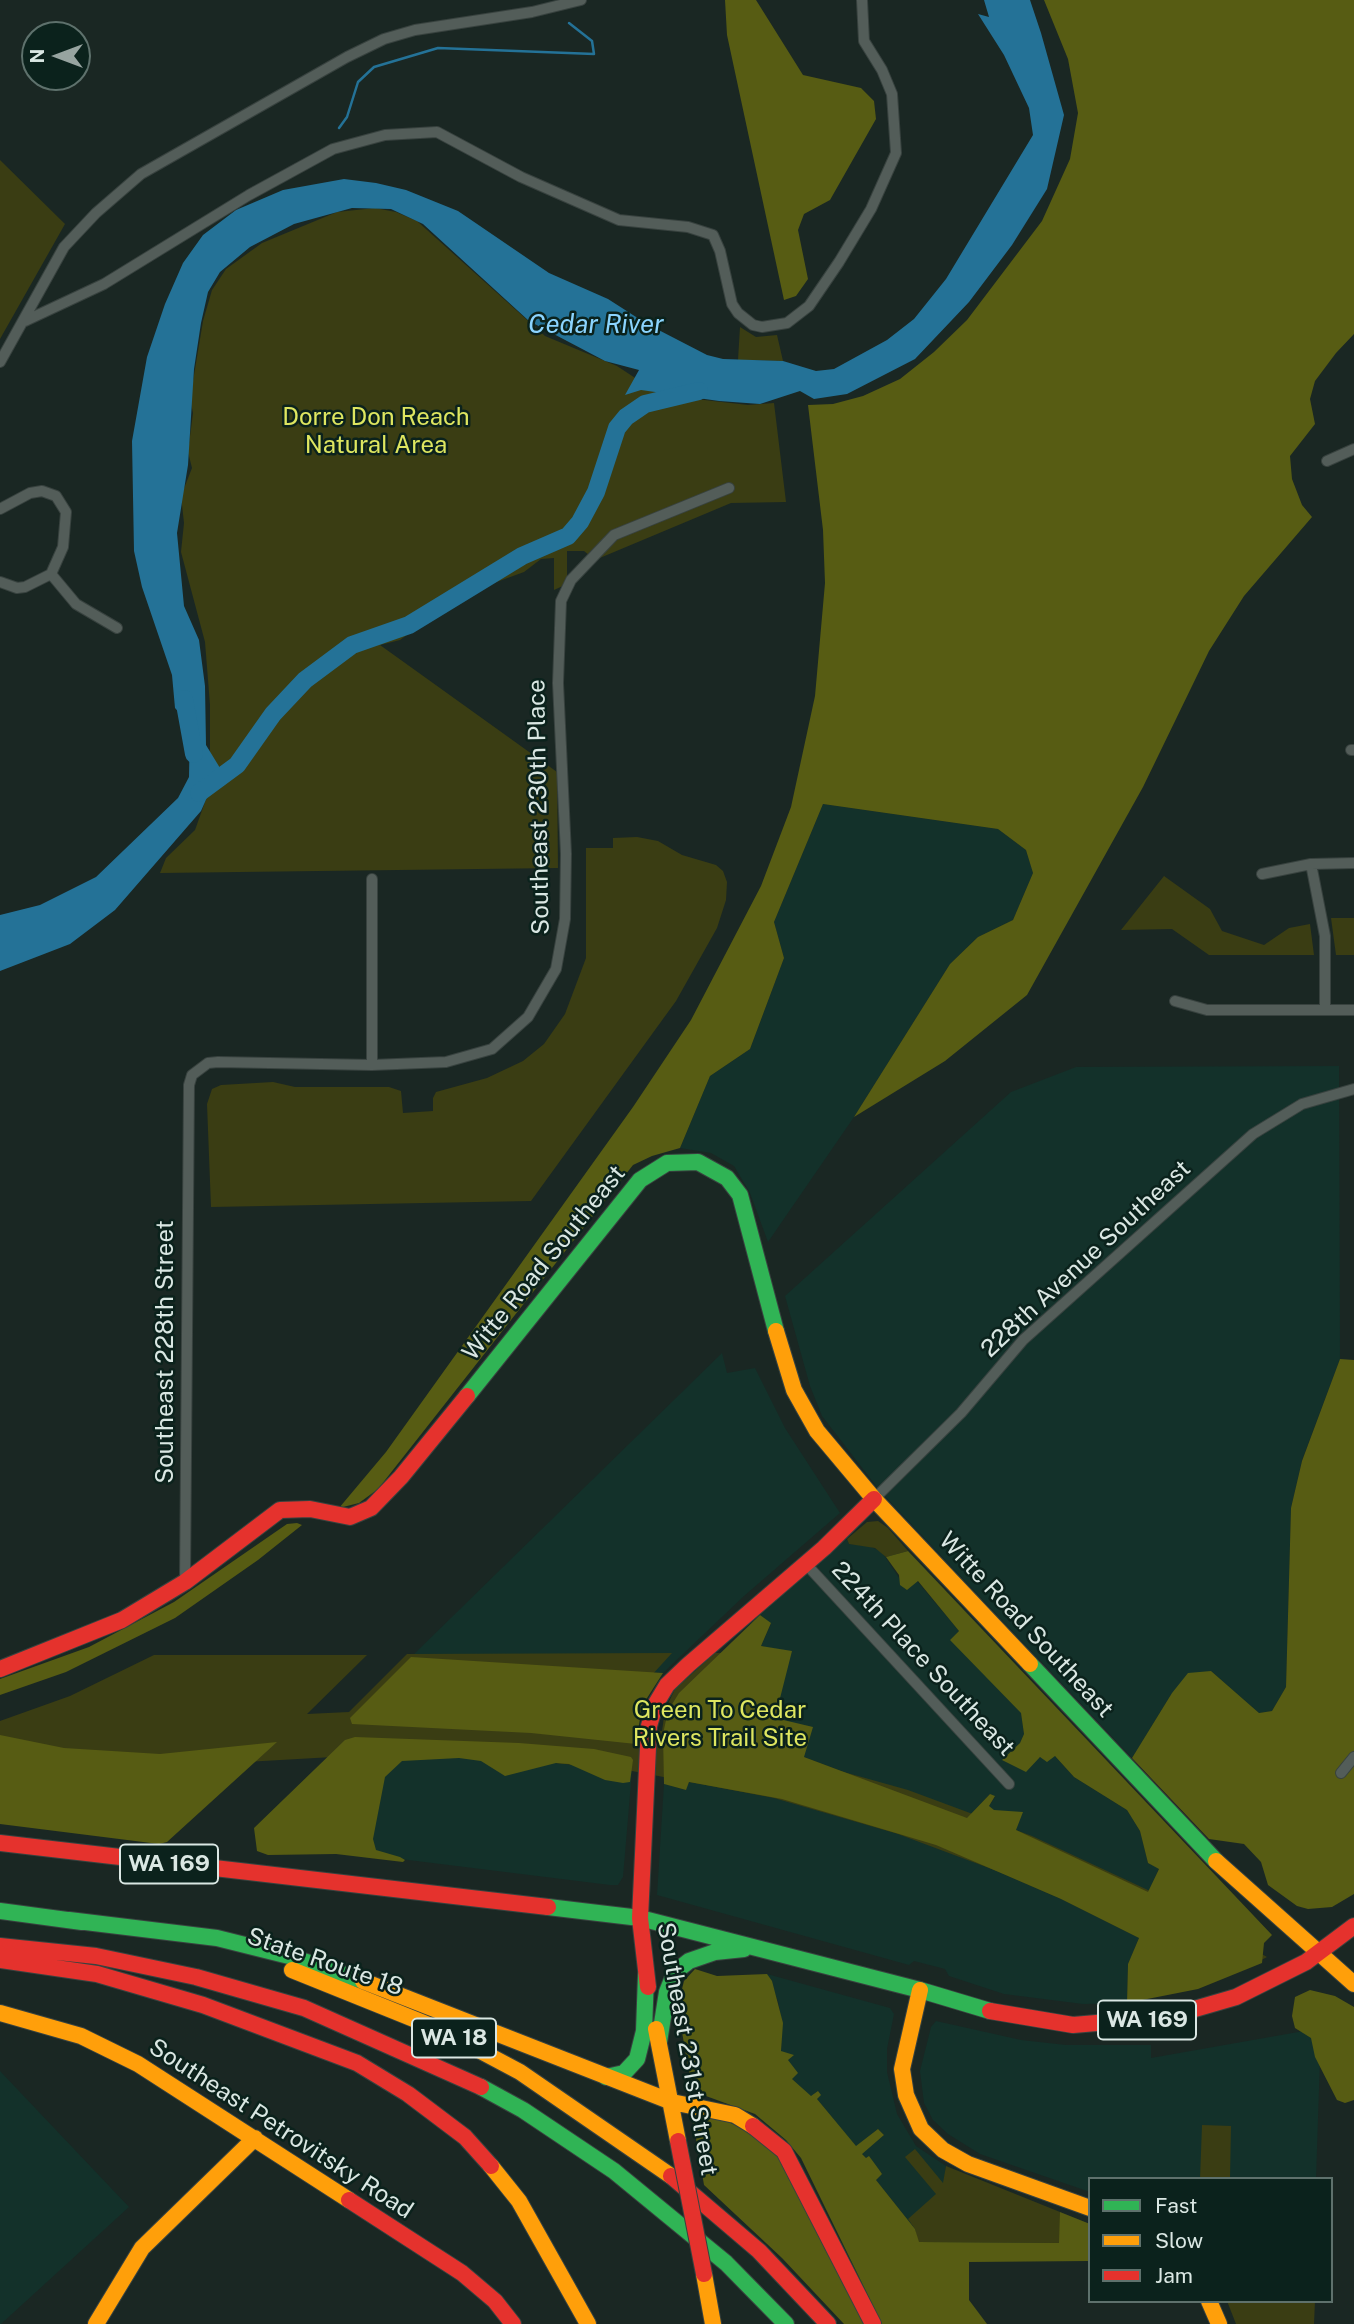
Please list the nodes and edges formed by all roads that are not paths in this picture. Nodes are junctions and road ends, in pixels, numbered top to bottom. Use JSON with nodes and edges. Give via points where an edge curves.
{"nodes":[{"id":1,"x":581,"y":0,"type":"edge"},
{"id":2,"x":862,"y":0,"type":"edge"},
{"id":3,"x":25,"y":321,"type":"junction"},
{"id":4,"x":0,"y":362,"type":"edge"},
{"id":5,"x":1354,"y":449,"type":"edge"},
{"id":6,"x":1327,"y":461,"type":"dead end"},
{"id":7,"x":729,"y":488,"type":"dead end"},
{"id":8,"x":0,"y":509,"type":"edge"},
{"id":9,"x":51,"y":574,"type":"junction"},
{"id":10,"x":0,"y":582,"type":"edge"},
{"id":11,"x":117,"y":628,"type":"dead end"},
{"id":12,"x":1354,"y":863,"type":"edge"},
{"id":13,"x":1311,"y":864,"type":"junction"},
{"id":14,"x":1262,"y":874,"type":"dead end"},
{"id":15,"x":372,"y":879,"type":"dead end"},
{"id":16,"x":1175,"y":1001,"type":"dead end"},
{"id":17,"x":1325,"y":1010,"type":"junction"},
{"id":18,"x":1354,"y":1010,"type":"edge"},
{"id":19,"x":372,"y":1065,"type":"junction"},
{"id":20,"x":1354,"y":1089,"type":"edge"},
{"id":21,"x":874,"y":1499,"type":"junction"},
{"id":22,"x":806,"y":1564,"type":"junction"},
{"id":23,"x":185,"y":1582,"type":"junction"},
{"id":24,"x":0,"y":1669,"type":"edge"},
{"id":25,"x":1354,"y":1757,"type":"edge"},
{"id":26,"x":1341,"y":1773,"type":"dead end"},
{"id":27,"x":1009,"y":1784,"type":"dead end"},
{"id":28,"x":0,"y":1843,"type":"edge"},
{"id":29,"x":0,"y":1911,"type":"edge"},
{"id":30,"x":640,"y":1918,"type":"junction"},
{"id":31,"x":69,"y":1920,"type":"junction"},
{"id":32,"x":1354,"y":1926,"type":"edge"},
{"id":33,"x":0,"y":1946,"type":"edge"},
{"id":34,"x":758,"y":1948,"type":"junction"},
{"id":35,"x":1319,"y":1954,"type":"junction"},
{"id":36,"x":0,"y":1960,"type":"edge"},
{"id":37,"x":646,"y":1975,"type":"junction"},
{"id":38,"x":1354,"y":1984,"type":"edge"},
{"id":39,"x":920,"y":1990,"type":"junction"},
{"id":40,"x":0,"y":2013,"type":"edge"},
{"id":41,"x":659,"y":2042,"type":"junction"},
{"id":42,"x":606,"y":2077,"type":"junction"},
{"id":43,"x":672,"y":2102,"type":"junction"},
{"id":44,"x":255,"y":2138,"type":"junction"},
{"id":45,"x":1088,"y":2207,"type":"edge"},
{"id":46,"x":1210,"y":2303,"type":"edge"},
{"id":47,"x":96,"y":2324,"type":"edge"},
{"id":48,"x":513,"y":2324,"type":"edge"},
{"id":49,"x":588,"y":2324,"type":"edge"},
{"id":50,"x":713,"y":2324,"type":"edge"},
{"id":51,"x":786,"y":2324,"type":"edge"},
{"id":52,"x":828,"y":2324,"type":"edge"},
{"id":53,"x":873,"y":2324,"type":"edge"},
{"id":54,"x":1219,"y":2324,"type":"edge"}],
"edges":[{"from":1,"to":3,"type":"street","via":[[384,39],[141,174],[64,247]]},
{"from":2,"to":3,"type":"street","via":[[864,41],[892,94],[896,153],[871,209],[839,262],[808,306],[786,323],[762,327],[738,313],[713,235],[688,227],[619,220],[521,177],[437,132],[385,135],[333,149],[104,284]]},
{"from":3,"to":4,"type":"street"},
{"from":5,"to":6,"type":"street"},
{"from":7,"to":19,"type":"street","name":"Southeast 230th Place","via":[[614,535],[571,580],[561,601],[558,682],[566,854],[562,946],[545,992],[528,1017],[492,1049],[446,1062]]},
{"from":8,"to":9,"type":"street","via":[[42,491],[62,503],[66,512],[64,547]]},
{"from":9,"to":10,"type":"street","via":[[25,587]]},
{"from":9,"to":11,"type":"street","via":[[82,609]]},
{"from":12,"to":13,"type":"street"},
{"from":13,"to":14,"type":"street"},
{"from":13,"to":17,"type":"street","via":[[1325,936]]},
{"from":15,"to":19,"type":"street"},
{"from":16,"to":17,"type":"street","via":[[1207,1010]]},
{"from":17,"to":18,"type":"street"},
{"from":19,"to":23,"type":"street","name":"Southeast 228th Street","via":[[208,1063],[190,1080]]},
{"from":20,"to":21,"type":"street","name":"228th Avenue Southeast","via":[[1302,1104],[1253,1134],[1023,1340],[961,1413]]},
{"from":21,"to":22,"type":"main road","name":"Southeast 231st Street"},
{"from":21,"to":23,"type":"main road","name":"Witte Road Southeast","via":[[817,1431],[794,1390],[737,1190],[709,1167],[677,1161],[640,1180],[383,1497],[351,1517],[302,1508],[280,1510]]},
{"from":21,"to":35,"type":"main road","name":"Witte Road Southeast","via":[[1224,1869]]},
{"from":22,"to":27,"type":"street","name":"224th Place Southeast"},
{"from":22,"to":30,"type":"main road","name":"Southeast 231st Street","via":[[688,1665],[655,1705],[649,1726]]},
{"from":23,"to":24,"type":"main road","name":"Witte Road Southeast","via":[[122,1620]]},
{"from":25,"to":26,"type":"street"},
{"from":28,"to":30,"type":"main road","number":"WA 169"},
{"from":29,"to":31,"type":"main road","name":"State Route 18","number":"WA 18"},
{"from":30,"to":34,"type":"main road","number":"WA 169"},
{"from":30,"to":37,"type":"main road","name":"Southeast 231st Street"},
{"from":31,"to":42,"type":"main road","via":[[217,1938],[289,1956]]},
{"from":31,"to":52,"type":"main road","name":"State Route 18","number":"WA 18","via":[[179,1938],[304,1974],[441,2030],[520,2072],[652,2160],[759,2251]]},
{"from":32,"to":35,"type":"main road","number":"WA 169"},
{"from":33,"to":51,"type":"main road","name":"State Route 18","number":"WA 18","via":[[96,1956],[196,1977],[304,2008],[453,2072],[523,2110],[614,2171],[696,2237]]},
{"from":34,"to":39,"type":"main road","number":"WA 169"},
{"from":34,"to":41,"type":"main road","via":[[715,1952],[689,1961],[675,1972]]},
{"from":35,"to":38,"type":"main road","name":"Witte Road Southeast"},
{"from":35,"to":39,"type":"main road","number":"WA 169","via":[[1236,1997],[1167,2017],[1124,2023],[1031,2021]]},
{"from":36,"to":49,"type":"main road","via":[[97,1975],[214,2008],[357,2063],[408,2094],[465,2137],[501,2177]]},
{"from":37,"to":41,"type":"main road","name":"Southeast 231st Street"},
{"from":37,"to":42,"type":"main road","via":[[644,2031],[637,2059],[624,2073]]},
{"from":39,"to":45,"type":"main road","via":[[902,2069],[906,2095],[921,2129],[943,2150],[968,2164]]},
{"from":40,"to":44,"type":"main road","name":"Southeast Petrovitsky Road","via":[[61,2029],[111,2049]]},
{"from":41,"to":43,"type":"main road","name":"Southeast 231st Street"},
{"from":42,"to":43,"type":"main road"},
{"from":43,"to":50,"type":"main road","name":"Southeast 231st Street","bridge":true},
{"from":43,"to":53,"type":"main road","via":[[734,2115],[784,2151]]},
{"from":44,"to":47,"type":"main road","via":[[142,2248]]},
{"from":44,"to":48,"type":"main road","name":"Southeast Petrovitsky Road","via":[[462,2273],[495,2301]]},
{"from":46,"to":54,"type":"main road"}]}
